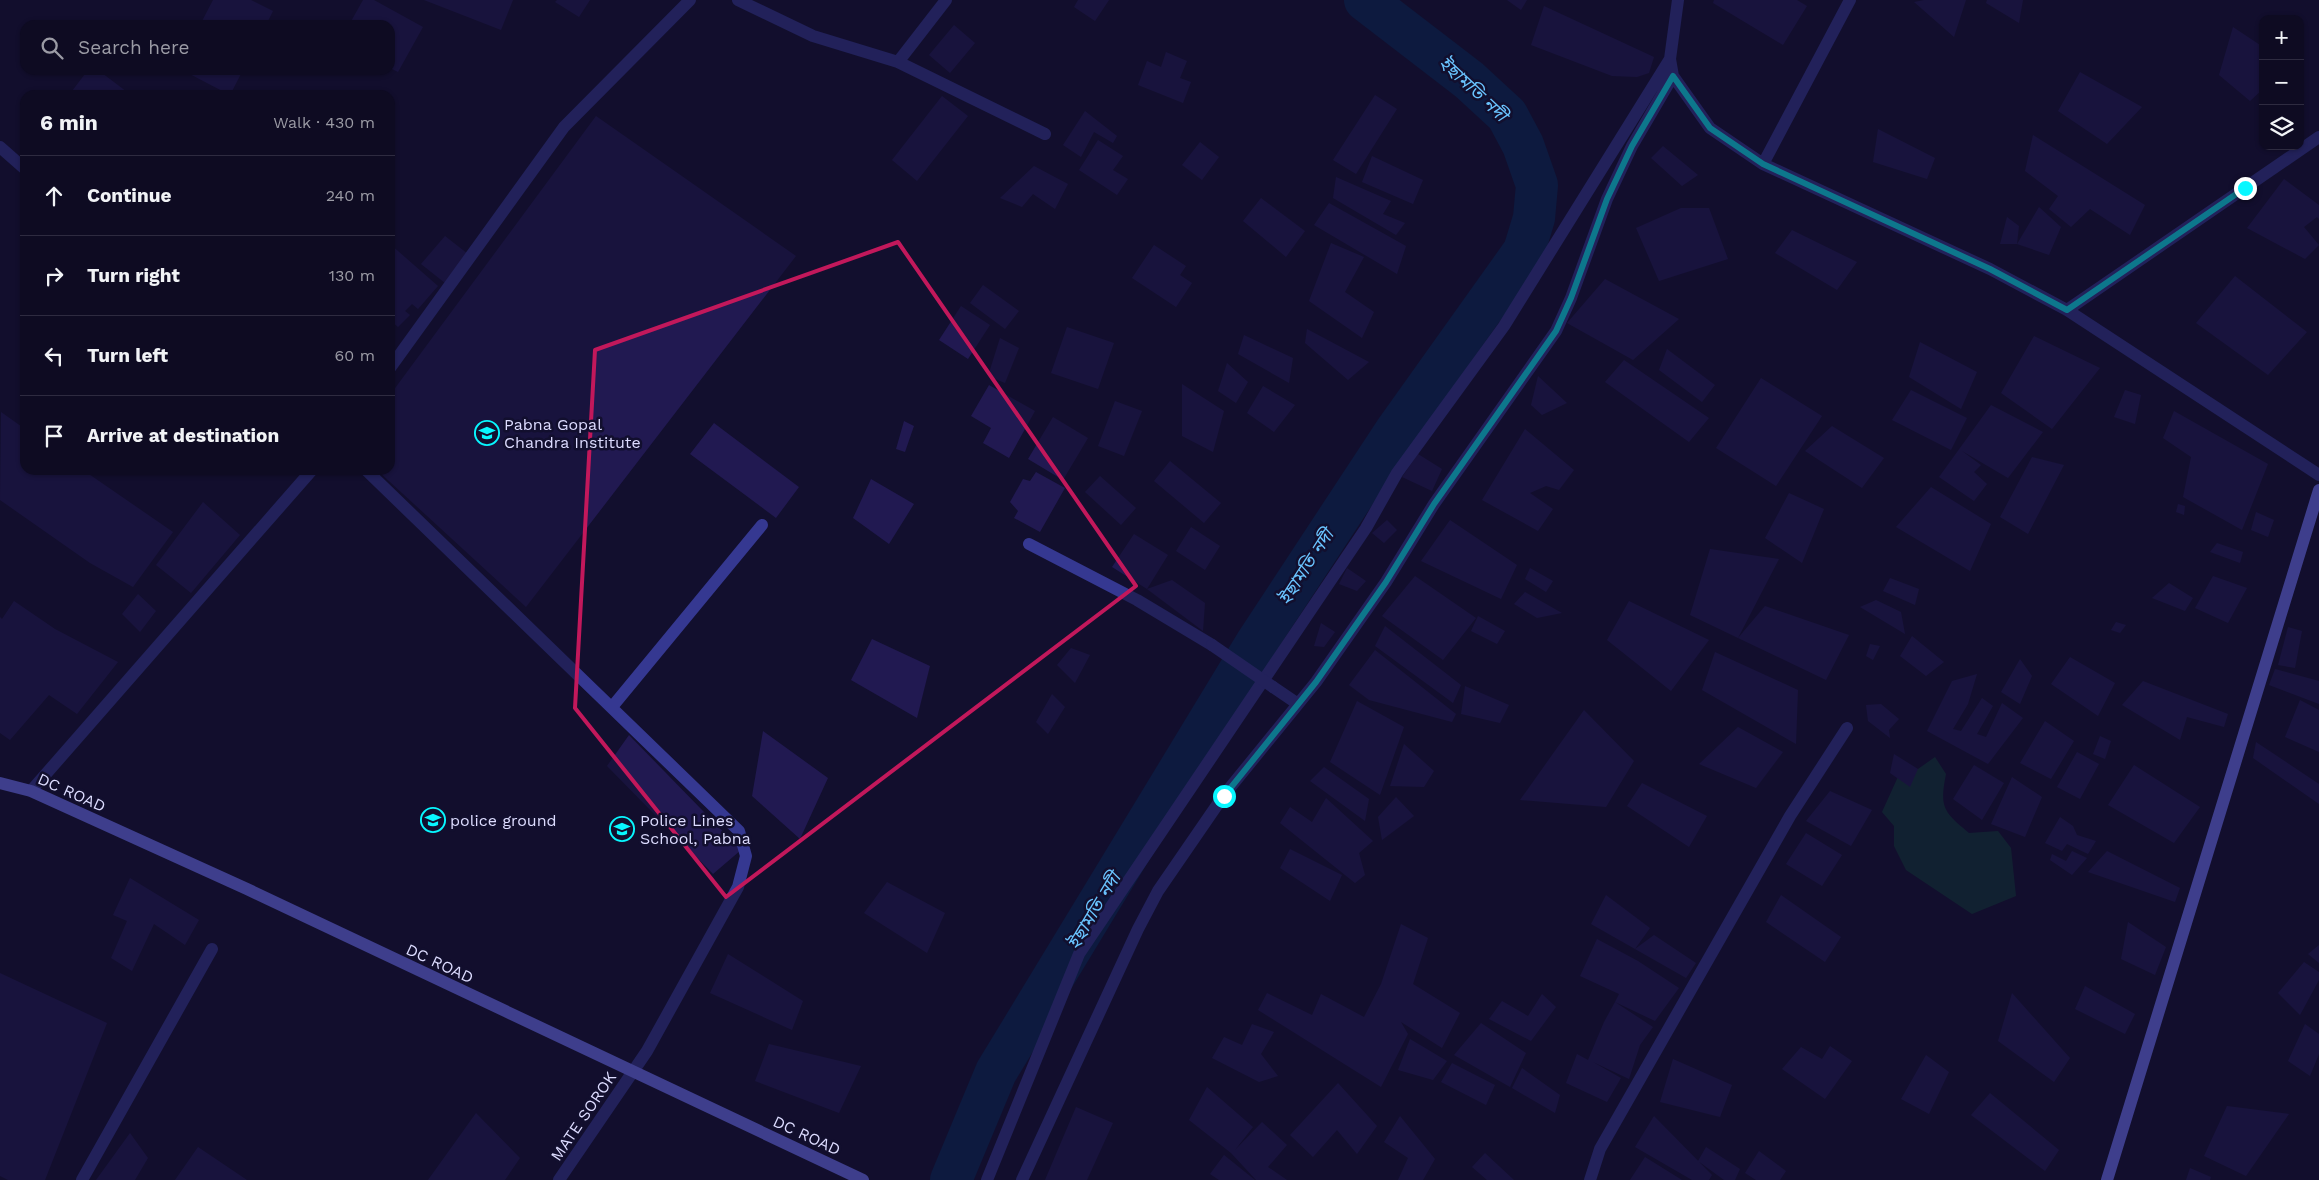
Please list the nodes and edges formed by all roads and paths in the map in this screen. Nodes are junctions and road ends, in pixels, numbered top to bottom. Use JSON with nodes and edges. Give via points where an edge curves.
{"nodes":[{"id":1,"x":690,"y":0,"type":"edge"},
{"id":2,"x":738,"y":0,"type":"edge"},
{"id":3,"x":946,"y":0,"type":"edge"},
{"id":4,"x":1678,"y":0,"type":"edge"},
{"id":5,"x":1850,"y":0,"type":"edge"},
{"id":6,"x":1670,"y":59,"type":"junction"},
{"id":7,"x":898,"y":62,"type":"junction"},
{"id":8,"x":1673,"y":76,"type":"junction"},
{"id":9,"x":1045,"y":134,"type":"dead end"},
{"id":10,"x":2319,"y":137,"type":"edge"},
{"id":11,"x":0,"y":147,"type":"edge"},
{"id":12,"x":1763,"y":164,"type":"junction"},
{"id":13,"x":20,"y":165,"type":"edge"},
{"id":14,"x":2067,"y":310,"type":"junction"},
{"id":15,"x":395,"y":361,"type":"edge"},
{"id":16,"x":308,"y":475,"type":"edge"},
{"id":17,"x":371,"y":475,"type":"edge"},
{"id":18,"x":2319,"y":475,"type":"edge"},
{"id":19,"x":2319,"y":490,"type":"edge"},
{"id":20,"x":762,"y":525,"type":"dead end"},
{"id":21,"x":1029,"y":544,"type":"dead end"},
{"id":22,"x":1298,"y":704,"type":"junction"},
{"id":23,"x":612,"y":707,"type":"junction"},
{"id":24,"x":1847,"y":728,"type":"dead end"},
{"id":25,"x":0,"y":783,"type":"edge"},
{"id":26,"x":31,"y":791,"type":"junction"},
{"id":27,"x":212,"y":949,"type":"dead end"},
{"id":28,"x":635,"y":1068,"type":"junction"},
{"id":29,"x":82,"y":1180,"type":"edge"},
{"id":30,"x":559,"y":1180,"type":"edge"},
{"id":31,"x":863,"y":1180,"type":"edge"},
{"id":32,"x":986,"y":1180,"type":"edge"},
{"id":33,"x":1022,"y":1180,"type":"edge"},
{"id":34,"x":1590,"y":1180,"type":"edge"},
{"id":35,"x":2107,"y":1180,"type":"edge"}],
"edges":[{"from":1,"to":15,"type":"street","via":[[564,127]]},
{"from":2,"to":7,"type":"street","via":[[813,36]]},
{"from":3,"to":7,"type":"street"},
{"from":4,"to":6,"type":"street"},
{"from":5,"to":12,"type":"street"},
{"from":6,"to":8,"type":"street"},
{"from":6,"to":32,"type":"street","via":[[1504,326],[1397,473],[1366,528],[1079,954]]},
{"from":7,"to":9,"type":"street"},
{"from":8,"to":12,"type":"street","via":[[1710,128]]},
{"from":8,"to":22,"type":"street","via":[[1632,146],[1607,199],[1556,331],[1434,504],[1386,582]]},
{"from":10,"to":14,"type":"street"},
{"from":11,"to":13,"type":"street"},
{"from":12,"to":14,"type":"street","via":[[1990,269]]},
{"from":14,"to":18,"type":"street"},
{"from":16,"to":26,"type":"street"},
{"from":17,"to":23,"type":"street","name":"MATE SOROK"},
{"from":19,"to":35,"type":"street"},
{"from":20,"to":23,"type":"street"},
{"from":21,"to":22,"type":"street","bridge":true,"via":[[1137,600],[1212,645]]},
{"from":22,"to":33,"type":"street","via":[[1224,796],[1158,891]]},
{"from":23,"to":28,"type":"street","name":"MATE SOROK","via":[[739,831],[746,856],[738,887]]},
{"from":24,"to":34,"type":"street","via":[[1790,816],[1600,1149]]},
{"from":25,"to":26,"type":"street","name":"DC ROAD"},
{"from":26,"to":28,"type":"street","name":"DC ROAD"},
{"from":27,"to":29,"type":"street"},
{"from":28,"to":30,"type":"street","name":"MATE SOROK"},
{"from":28,"to":31,"type":"street","name":"DC ROAD"}]}
